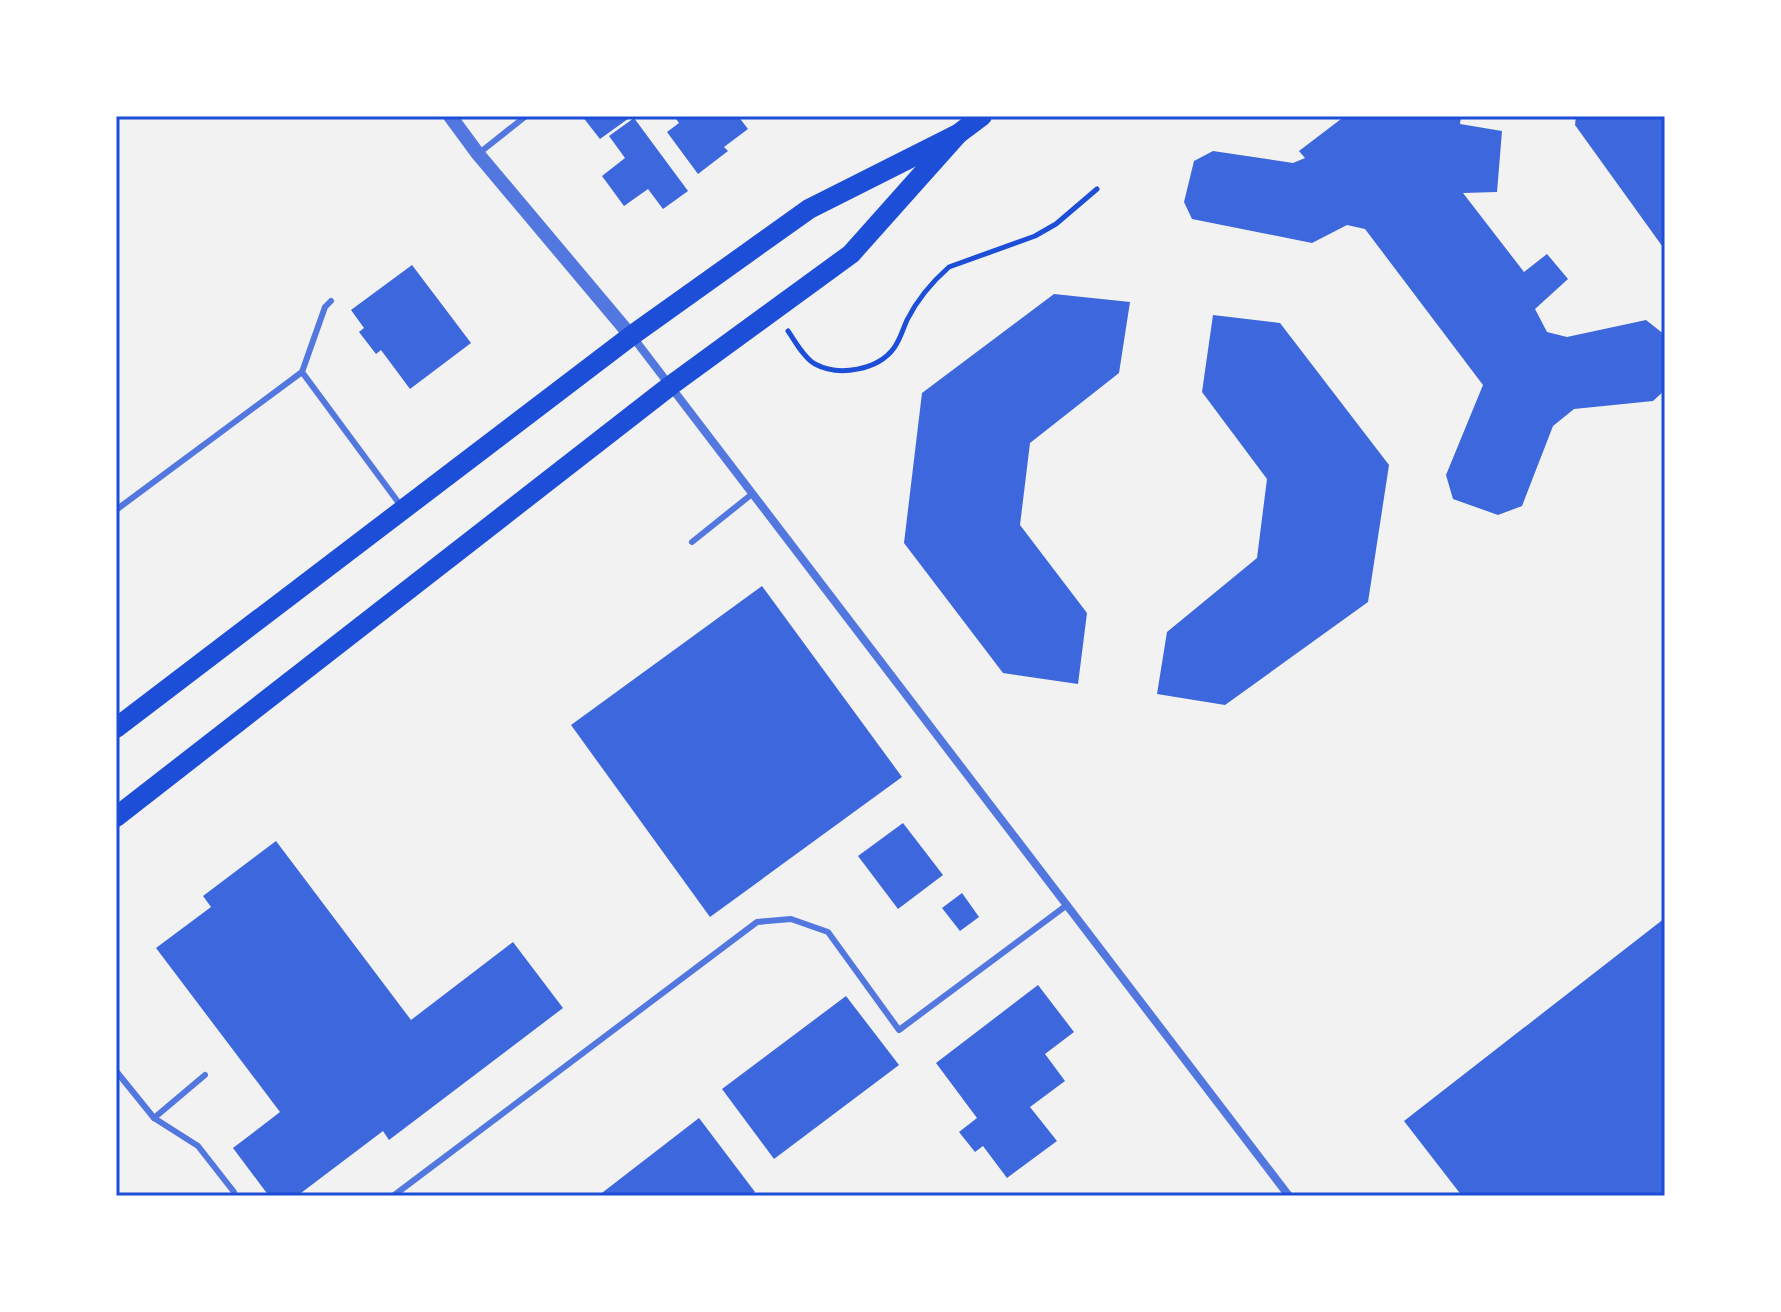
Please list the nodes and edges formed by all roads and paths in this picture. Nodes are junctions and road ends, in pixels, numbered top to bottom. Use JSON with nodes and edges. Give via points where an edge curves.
{"nodes":[{"id":1,"x":450,"y":116,"type":"edge"},
{"id":2,"x":526,"y":116,"type":"edge"},
{"id":3,"x":982,"y":116,"type":"edge"},
{"id":4,"x":958,"y":134,"type":"junction"},
{"id":5,"x":478,"y":154,"type":"junction"},
{"id":6,"x":1097,"y":189,"type":"dead end"},
{"id":7,"x":331,"y":301,"type":"dead end"},
{"id":8,"x":773,"y":311,"type":"junction"},
{"id":9,"x":631,"y":336,"type":"junction"},
{"id":10,"x":302,"y":372,"type":"junction"},
{"id":11,"x":670,"y":386,"type":"junction"},
{"id":12,"x":752,"y":494,"type":"junction"},
{"id":13,"x":403,"y":509,"type":"junction"},
{"id":14,"x":116,"y":510,"type":"edge"},
{"id":15,"x":692,"y":542,"type":"dead end"},
{"id":16,"x":116,"y":728,"type":"edge"},
{"id":17,"x":116,"y":817,"type":"edge"},
{"id":18,"x":1067,"y":905,"type":"junction"},
{"id":19,"x":116,"y":1071,"type":"edge"},
{"id":20,"x":205,"y":1075,"type":"dead end"},
{"id":21,"x":154,"y":1118,"type":"junction"},
{"id":22,"x":234,"y":1196,"type":"edge"},
{"id":23,"x":393,"y":1196,"type":"edge"},
{"id":24,"x":1289,"y":1196,"type":"edge"}],
"edges":[{"from":1,"to":5,"type":"street"},
{"from":2,"to":5,"type":"lane"},
{"from":3,"to":4,"type":"main road"},
{"from":4,"to":8,"type":"main road","via":[[851,254]]},
{"from":4,"to":9,"type":"main road","via":[[809,209]]},
{"from":5,"to":9,"type":"street"},
{"from":6,"to":8,"type":"path","via":[[1035,236],[949,267],[917,302],[894,349],[878,362],[844,370],[817,366]]},
{"from":7,"to":10,"type":"lane"},
{"from":8,"to":11,"type":"main road"},
{"from":9,"to":11,"type":"street"},
{"from":9,"to":13,"type":"main road"},
{"from":10,"to":13,"type":"lane"},
{"from":10,"to":14,"type":"lane"},
{"from":11,"to":12,"type":"street"},
{"from":11,"to":17,"type":"main road"},
{"from":12,"to":15,"type":"lane"},
{"from":12,"to":18,"type":"street"},
{"from":13,"to":16,"type":"main road"},
{"from":18,"to":23,"type":"lane","via":[[899,1030],[828,932],[791,919],[757,922]]},
{"from":18,"to":24,"type":"street"},
{"from":19,"to":21,"type":"lane"},
{"from":20,"to":21,"type":"lane"},
{"from":21,"to":22,"type":"lane","via":[[198,1146]]}]}
